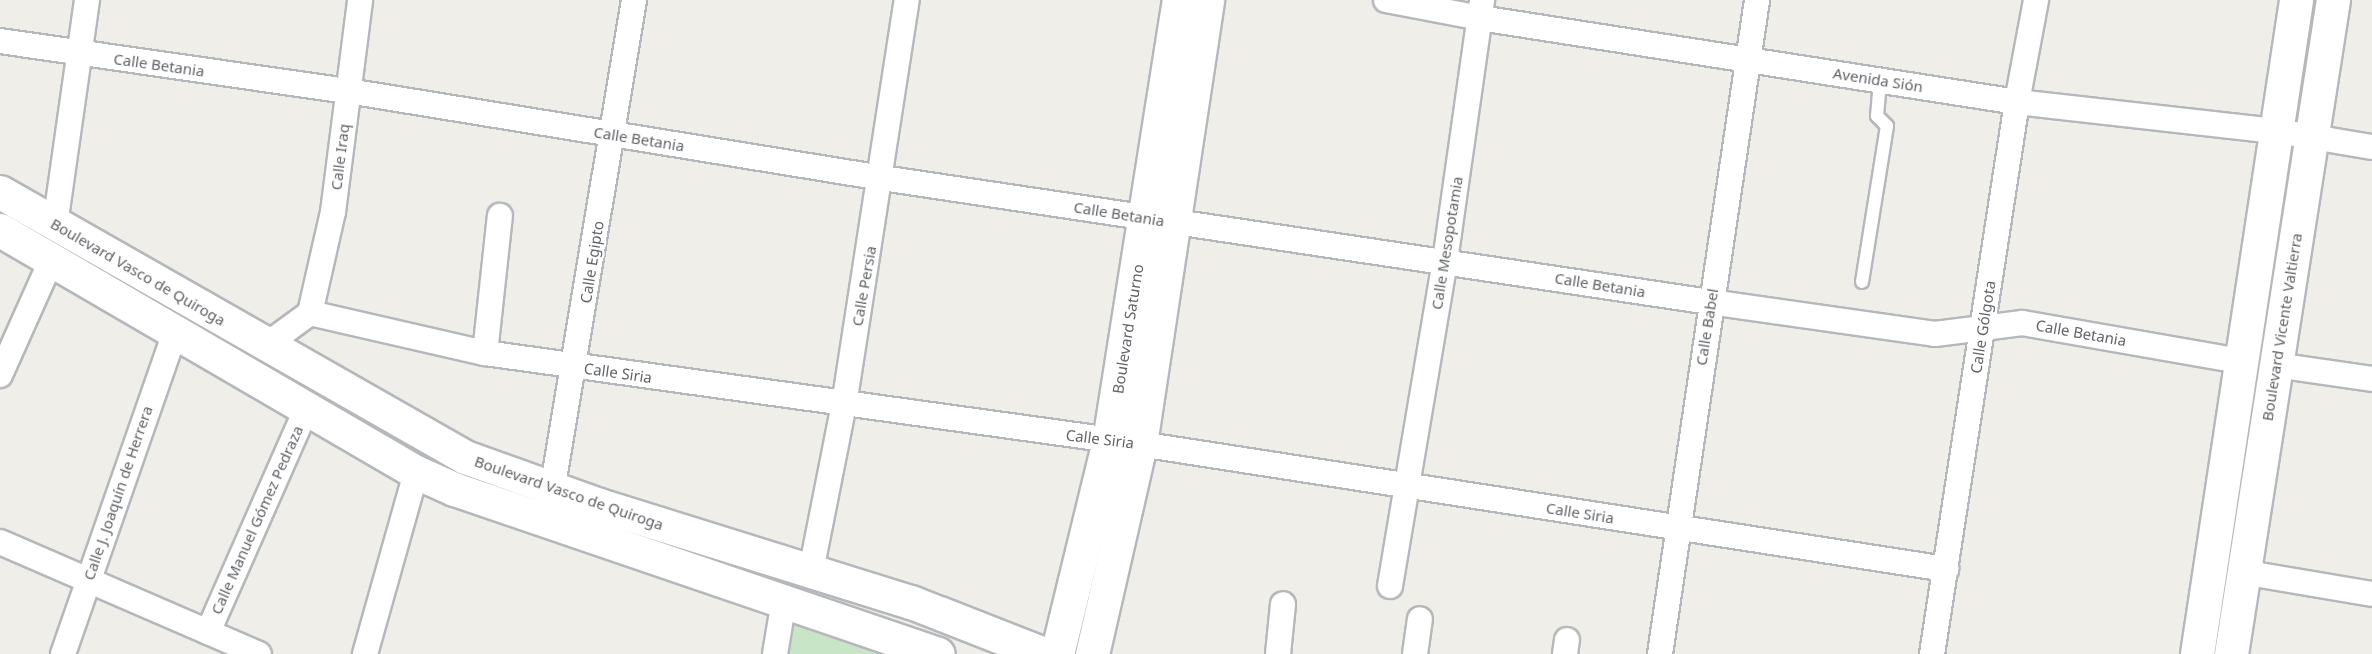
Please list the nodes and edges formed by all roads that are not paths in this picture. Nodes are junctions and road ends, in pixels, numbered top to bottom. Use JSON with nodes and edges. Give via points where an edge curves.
{"nodes":[{"id":1,"x":87,"y":0,"type":"edge"},
{"id":2,"x":360,"y":0,"type":"edge"},
{"id":3,"x":634,"y":0,"type":"edge"},
{"id":4,"x":907,"y":0,"type":"edge"},
{"id":5,"x":1179,"y":0,"type":"edge"},
{"id":6,"x":1207,"y":0,"type":"edge"},
{"id":7,"x":1386,"y":0,"type":"edge"},
{"id":8,"x":1757,"y":0,"type":"edge"},
{"id":9,"x":2036,"y":0,"type":"edge"},
{"id":10,"x":2296,"y":0,"type":"edge"},
{"id":11,"x":2334,"y":0,"type":"edge"},
{"id":12,"x":1481,"y":9,"type":"edge"},
{"id":13,"x":0,"y":41,"type":"edge"},
{"id":14,"x":79,"y":54,"type":"junction"},
{"id":15,"x":1748,"y":60,"type":"junction"},
{"id":16,"x":1880,"y":81,"type":"junction"},
{"id":17,"x":348,"y":91,"type":"junction"},
{"id":18,"x":2017,"y":102,"type":"junction"},
{"id":19,"x":2277,"y":131,"type":"junction"},
{"id":20,"x":613,"y":134,"type":"junction"},
{"id":21,"x":2314,"y":138,"type":"junction"},
{"id":22,"x":2372,"y":147,"type":"edge"},
{"id":23,"x":882,"y":178,"type":"junction"},
{"id":24,"x":0,"y":192,"type":"edge"},
{"id":25,"x":500,"y":216,"type":"dead end"},
{"id":26,"x":1161,"y":220,"type":"junction"},
{"id":27,"x":56,"y":225,"type":"junction"},
{"id":28,"x":0,"y":230,"type":"edge"},
{"id":29,"x":51,"y":261,"type":"junction"},
{"id":30,"x":1445,"y":261,"type":"junction"},
{"id":31,"x":1862,"y":282,"type":"dead end"},
{"id":32,"x":1710,"y":302,"type":"junction"},
{"id":33,"x":310,"y":313,"type":"junction"},
{"id":34,"x":1983,"y":330,"type":"junction"},
{"id":35,"x":175,"y":332,"type":"junction"},
{"id":36,"x":265,"y":346,"type":"junction"},
{"id":37,"x":485,"y":353,"type":"junction"},
{"id":38,"x":2239,"y":361,"type":"junction"},
{"id":39,"x":2276,"y":364,"type":"junction"},
{"id":40,"x":575,"y":366,"type":"junction"},
{"id":41,"x":0,"y":375,"type":"edge"},
{"id":42,"x":2372,"y":380,"type":"edge"},
{"id":43,"x":844,"y":405,"type":"junction"},
{"id":44,"x":307,"y":408,"type":"junction"},
{"id":45,"x":1124,"y":442,"type":"junction"},
{"id":46,"x":416,"y":472,"type":"junction"},
{"id":47,"x":1407,"y":486,"type":"junction"},
{"id":48,"x":552,"y":489,"type":"junction"},
{"id":49,"x":546,"y":522,"type":"junction"},
{"id":50,"x":1677,"y":529,"type":"junction"},
{"id":51,"x":0,"y":542,"type":"edge"},
{"id":52,"x":1946,"y":569,"type":"junction"},
{"id":53,"x":811,"y":571,"type":"junction"},
{"id":54,"x":2242,"y":572,"type":"junction"},
{"id":55,"x":88,"y":580,"type":"junction"},
{"id":56,"x":1390,"y":586,"type":"dead end"},
{"id":57,"x":2372,"y":594,"type":"edge"},
{"id":58,"x":784,"y":600,"type":"junction"},
{"id":59,"x":1283,"y":604,"type":"dead end"},
{"id":60,"x":1420,"y":618,"type":"dead end"},
{"id":61,"x":207,"y":632,"type":"junction"},
{"id":62,"x":63,"y":654,"type":"edge"},
{"id":63,"x":259,"y":654,"type":"edge"},
{"id":64,"x":365,"y":654,"type":"edge"},
{"id":65,"x":775,"y":654,"type":"edge"},
{"id":66,"x":938,"y":654,"type":"edge"},
{"id":67,"x":1044,"y":654,"type":"edge"},
{"id":68,"x":1058,"y":654,"type":"edge"},
{"id":69,"x":1092,"y":654,"type":"edge"},
{"id":70,"x":1278,"y":654,"type":"edge"},
{"id":71,"x":1415,"y":654,"type":"edge"},
{"id":72,"x":1660,"y":654,"type":"edge"},
{"id":73,"x":1932,"y":654,"type":"edge"},
{"id":74,"x":2198,"y":654,"type":"edge"},
{"id":75,"x":2231,"y":654,"type":"edge"}],
"edges":[{"from":1,"to":14,"type":"street"},
{"from":2,"to":17,"type":"street","name":"Calle Iraq"},
{"from":3,"to":20,"type":"street","name":"Calle Egipto"},
{"from":4,"to":23,"type":"street","name":"Calle Persia"},
{"from":5,"to":26,"type":"street","name":"Boulevard Saturno"},
{"from":6,"to":26,"type":"street","name":"Boulevard Saturno"},
{"from":7,"to":12,"type":"street","name":"Avenida Sión"},
{"from":8,"to":15,"type":"street","name":"Calle Babel"},
{"from":9,"to":18,"type":"street","name":"Calle Gólgota"},
{"from":10,"to":19,"type":"street"},
{"from":11,"to":21,"type":"street","name":"Boulevard Vicente Valtierra"},
{"from":12,"to":15,"type":"street","name":"Avenida Sión"},
{"from":12,"to":30,"type":"street","name":"Calle Mesopotamia"},
{"from":13,"to":14,"type":"street","name":"Calle Betania"},
{"from":14,"to":17,"type":"street","name":"Calle Betania"},
{"from":14,"to":27,"type":"street"},
{"from":15,"to":16,"type":"street","name":"Avenida Sión"},
{"from":15,"to":32,"type":"street","name":"Calle Babel"},
{"from":16,"to":18,"type":"street","name":"Avenida Sión"},
{"from":16,"to":31,"type":"lane","via":[[1877,116],[1887,126]]},
{"from":17,"to":20,"type":"street","name":"Calle Betania"},
{"from":17,"to":33,"type":"street","name":"Calle Iraq","via":[[333,212]]},
{"from":18,"to":19,"type":"street","name":"Avenida Sión"},
{"from":18,"to":34,"type":"street","name":"Calle Gólgota"},
{"from":19,"to":21,"type":"street","name":"Avenida Sión"},
{"from":19,"to":38,"type":"street"},
{"from":20,"to":23,"type":"street","name":"Calle Betania"},
{"from":20,"to":40,"type":"street","name":"Calle Egipto"},
{"from":21,"to":22,"type":"street","name":"Avenida Sión"},
{"from":21,"to":39,"type":"street","name":"Boulevard Vicente Valtierra"},
{"from":23,"to":26,"type":"street","name":"Calle Betania"},
{"from":23,"to":43,"type":"street","name":"Calle Persia"},
{"from":24,"to":27,"type":"street","name":"Boulevard Vasco de Quiroga"},
{"from":25,"to":37,"type":"street"},
{"from":26,"to":30,"type":"street","name":"Calle Betania"},
{"from":26,"to":45,"type":"street","name":"Boulevard Saturno"},
{"from":27,"to":36,"type":"street","name":"Boulevard Vasco de Quiroga"},
{"from":28,"to":29,"type":"street"},
{"from":29,"to":35,"type":"street"},
{"from":29,"to":41,"type":"street"},
{"from":30,"to":32,"type":"street","name":"Calle Betania"},
{"from":30,"to":47,"type":"street","name":"Calle Mesopotamia"},
{"from":32,"to":34,"type":"street","name":"Calle Betania","via":[[1935,334]]},
{"from":32,"to":50,"type":"street","name":"Calle Babel"},
{"from":33,"to":36,"type":"street"},
{"from":33,"to":37,"type":"street","name":"Calle Siria"},
{"from":34,"to":38,"type":"street","name":"Calle Betania","via":[[2022,323]]},
{"from":34,"to":52,"type":"street","name":"Calle Gólgota"},
{"from":35,"to":44,"type":"street"},
{"from":35,"to":55,"type":"street","name":"Calle J. Joaquín de Herrera"},
{"from":36,"to":48,"type":"street","name":"Boulevard Vasco de Quiroga","via":[[465,458]]},
{"from":37,"to":40,"type":"street","name":"Calle Siria"},
{"from":38,"to":74,"type":"street"},
{"from":39,"to":42,"type":"street"},
{"from":39,"to":54,"type":"street","name":"Boulevard Vicente Valtierra"},
{"from":40,"to":43,"type":"street","name":"Calle Siria"},
{"from":40,"to":48,"type":"street","name":"Calle Egipto"},
{"from":43,"to":45,"type":"street","name":"Calle Siria"},
{"from":43,"to":53,"type":"street","name":"Calle Persia"},
{"from":44,"to":46,"type":"street"},
{"from":44,"to":61,"type":"street","name":"Calle Manuel Gómez Pedraza"},
{"from":45,"to":47,"type":"street","name":"Calle Siria"},
{"from":45,"to":68,"type":"street","name":"Boulevard Saturno"},
{"from":45,"to":69,"type":"street","name":"Boulevard Saturno"},
{"from":46,"to":49,"type":"street"},
{"from":46,"to":64,"type":"street"},
{"from":47,"to":50,"type":"street","name":"Calle Siria"},
{"from":47,"to":56,"type":"street","name":"Calle Mesopotamia"},
{"from":48,"to":49,"type":"street","name":"Calle Egipto"},
{"from":48,"to":53,"type":"street","name":"Boulevard Vasco de Quiroga"},
{"from":49,"to":58,"type":"street"},
{"from":50,"to":52,"type":"street","name":"Calle Siria"},
{"from":50,"to":72,"type":"street","name":"Calle Babel"},
{"from":51,"to":55,"type":"street"},
{"from":52,"to":73,"type":"street","name":"Calle Gólgota"},
{"from":53,"to":67,"type":"street","name":"Boulevard Vasco de Quiroga","via":[[911,602]]},
{"from":54,"to":57,"type":"street"},
{"from":54,"to":75,"type":"street","name":"Boulevard Vicente Valtierra"},
{"from":55,"to":61,"type":"street"},
{"from":55,"to":62,"type":"street","name":"Calle J. Joaquín de Herrera"},
{"from":58,"to":65,"type":"street"},
{"from":58,"to":66,"type":"street"},
{"from":59,"to":70,"type":"street"},
{"from":60,"to":71,"type":"street"},
{"from":61,"to":63,"type":"street"}]}
